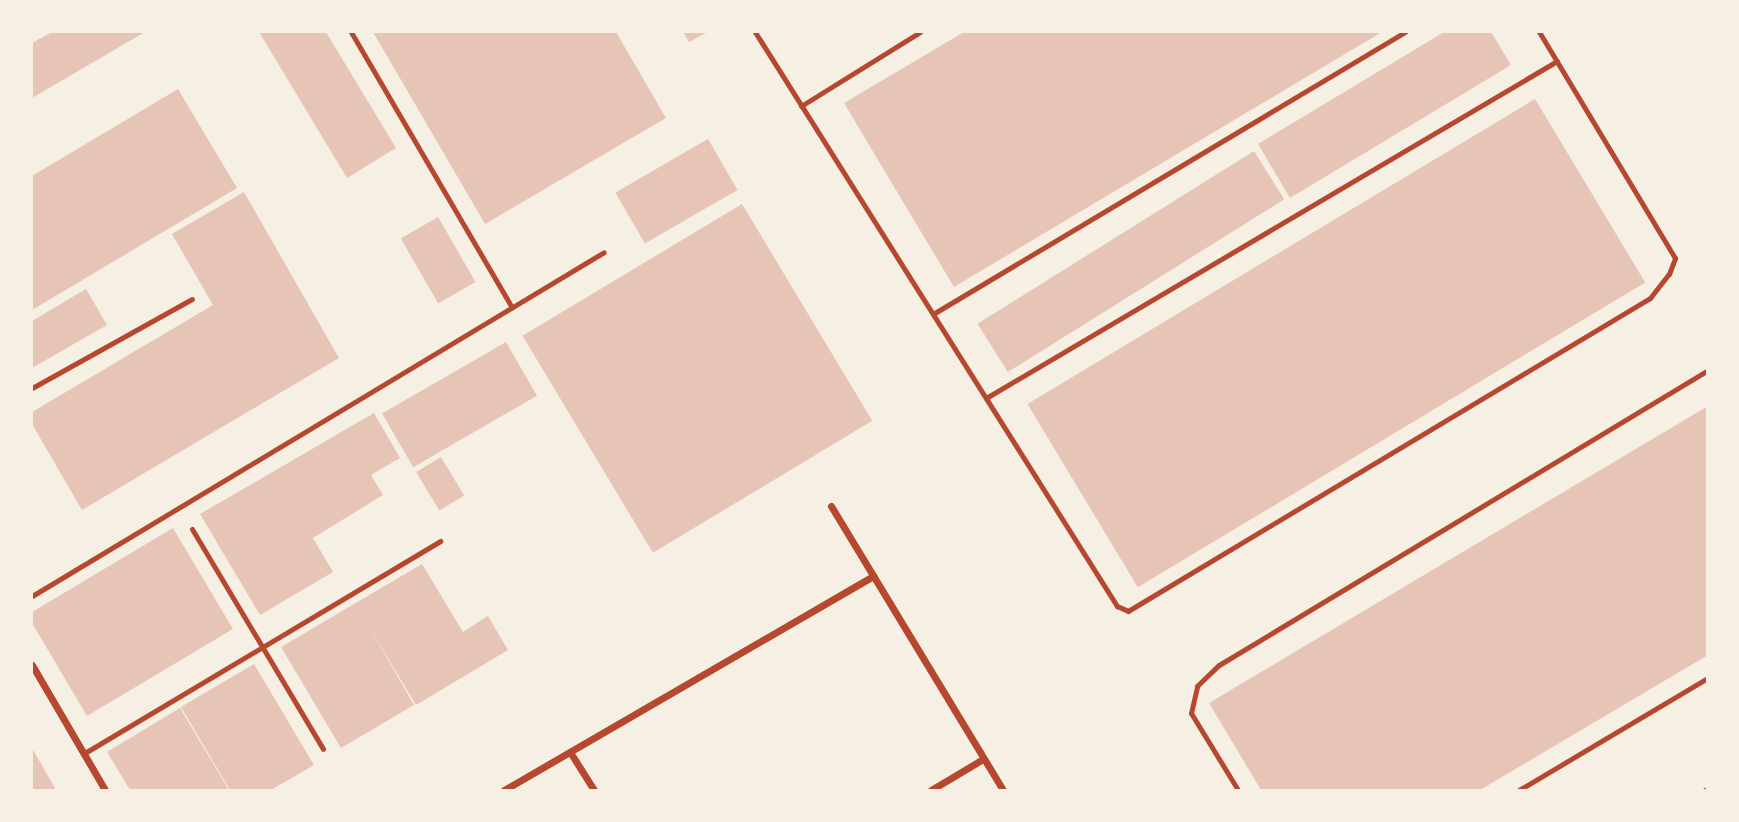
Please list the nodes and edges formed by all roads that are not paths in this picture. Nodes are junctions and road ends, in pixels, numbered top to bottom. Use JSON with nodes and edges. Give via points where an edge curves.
{"nodes":[{"id":1,"x":351,"y":32,"type":"edge"},
{"id":2,"x":755,"y":32,"type":"edge"},
{"id":3,"x":920,"y":32,"type":"edge"},
{"id":4,"x":1405,"y":32,"type":"edge"},
{"id":5,"x":1539,"y":32,"type":"edge"},
{"id":6,"x":1557,"y":61,"type":"junction"},
{"id":7,"x":802,"y":106,"type":"junction"},
{"id":8,"x":604,"y":252,"type":"dead end"},
{"id":9,"x":192,"y":299,"type":"dead end"},
{"id":10,"x":512,"y":307,"type":"junction"},
{"id":11,"x":933,"y":314,"type":"junction"},
{"id":12,"x":1707,"y":370,"type":"edge"},
{"id":13,"x":32,"y":387,"type":"edge"},
{"id":14,"x":986,"y":398,"type":"junction"},
{"id":15,"x":831,"y":506,"type":"dead end"},
{"id":16,"x":192,"y":529,"type":"dead end"},
{"id":17,"x":440,"y":541,"type":"dead end"},
{"id":18,"x":873,"y":576,"type":"junction"},
{"id":19,"x":32,"y":596,"type":"edge"},
{"id":20,"x":262,"y":647,"type":"junction"},
{"id":21,"x":32,"y":665,"type":"edge"},
{"id":22,"x":1707,"y":678,"type":"edge"},
{"id":23,"x":323,"y":749,"type":"dead end"},
{"id":24,"x":570,"y":752,"type":"junction"},
{"id":25,"x":83,"y":754,"type":"junction"},
{"id":26,"x":984,"y":759,"type":"junction"},
{"id":27,"x":105,"y":790,"type":"edge"},
{"id":28,"x":504,"y":790,"type":"edge"},
{"id":29,"x":594,"y":790,"type":"edge"},
{"id":30,"x":931,"y":790,"type":"edge"},
{"id":31,"x":1003,"y":790,"type":"edge"},
{"id":32,"x":1238,"y":790,"type":"edge"},
{"id":33,"x":1519,"y":790,"type":"edge"}],
"edges":[{"from":1,"to":10,"type":"lane"},
{"from":2,"to":7,"type":"lane"},
{"from":3,"to":7,"type":"lane"},
{"from":4,"to":11,"type":"lane"},
{"from":5,"to":6,"type":"lane"},
{"from":6,"to":14,"type":"lane"},
{"from":6,"to":14,"type":"lane","via":[[1675,258],[1669,274],[1650,298],[1136,608],[1128,611],[1117,606]]},
{"from":7,"to":11,"type":"lane"},
{"from":8,"to":10,"type":"lane"},
{"from":9,"to":13,"type":"lane"},
{"from":10,"to":19,"type":"lane"},
{"from":11,"to":14,"type":"lane"},
{"from":12,"to":32,"type":"lane","via":[[1219,665],[1197,687],[1191,713]]},
{"from":15,"to":18,"type":"street"},
{"from":16,"to":20,"type":"lane"},
{"from":17,"to":20,"type":"lane"},
{"from":18,"to":24,"type":"street"},
{"from":18,"to":26,"type":"street"},
{"from":20,"to":23,"type":"lane"},
{"from":20,"to":25,"type":"lane"},
{"from":21,"to":25,"type":"street"},
{"from":22,"to":33,"type":"lane"},
{"from":24,"to":28,"type":"street"},
{"from":24,"to":29,"type":"street"},
{"from":25,"to":27,"type":"street"},
{"from":26,"to":30,"type":"street"},
{"from":26,"to":31,"type":"street"}]}
